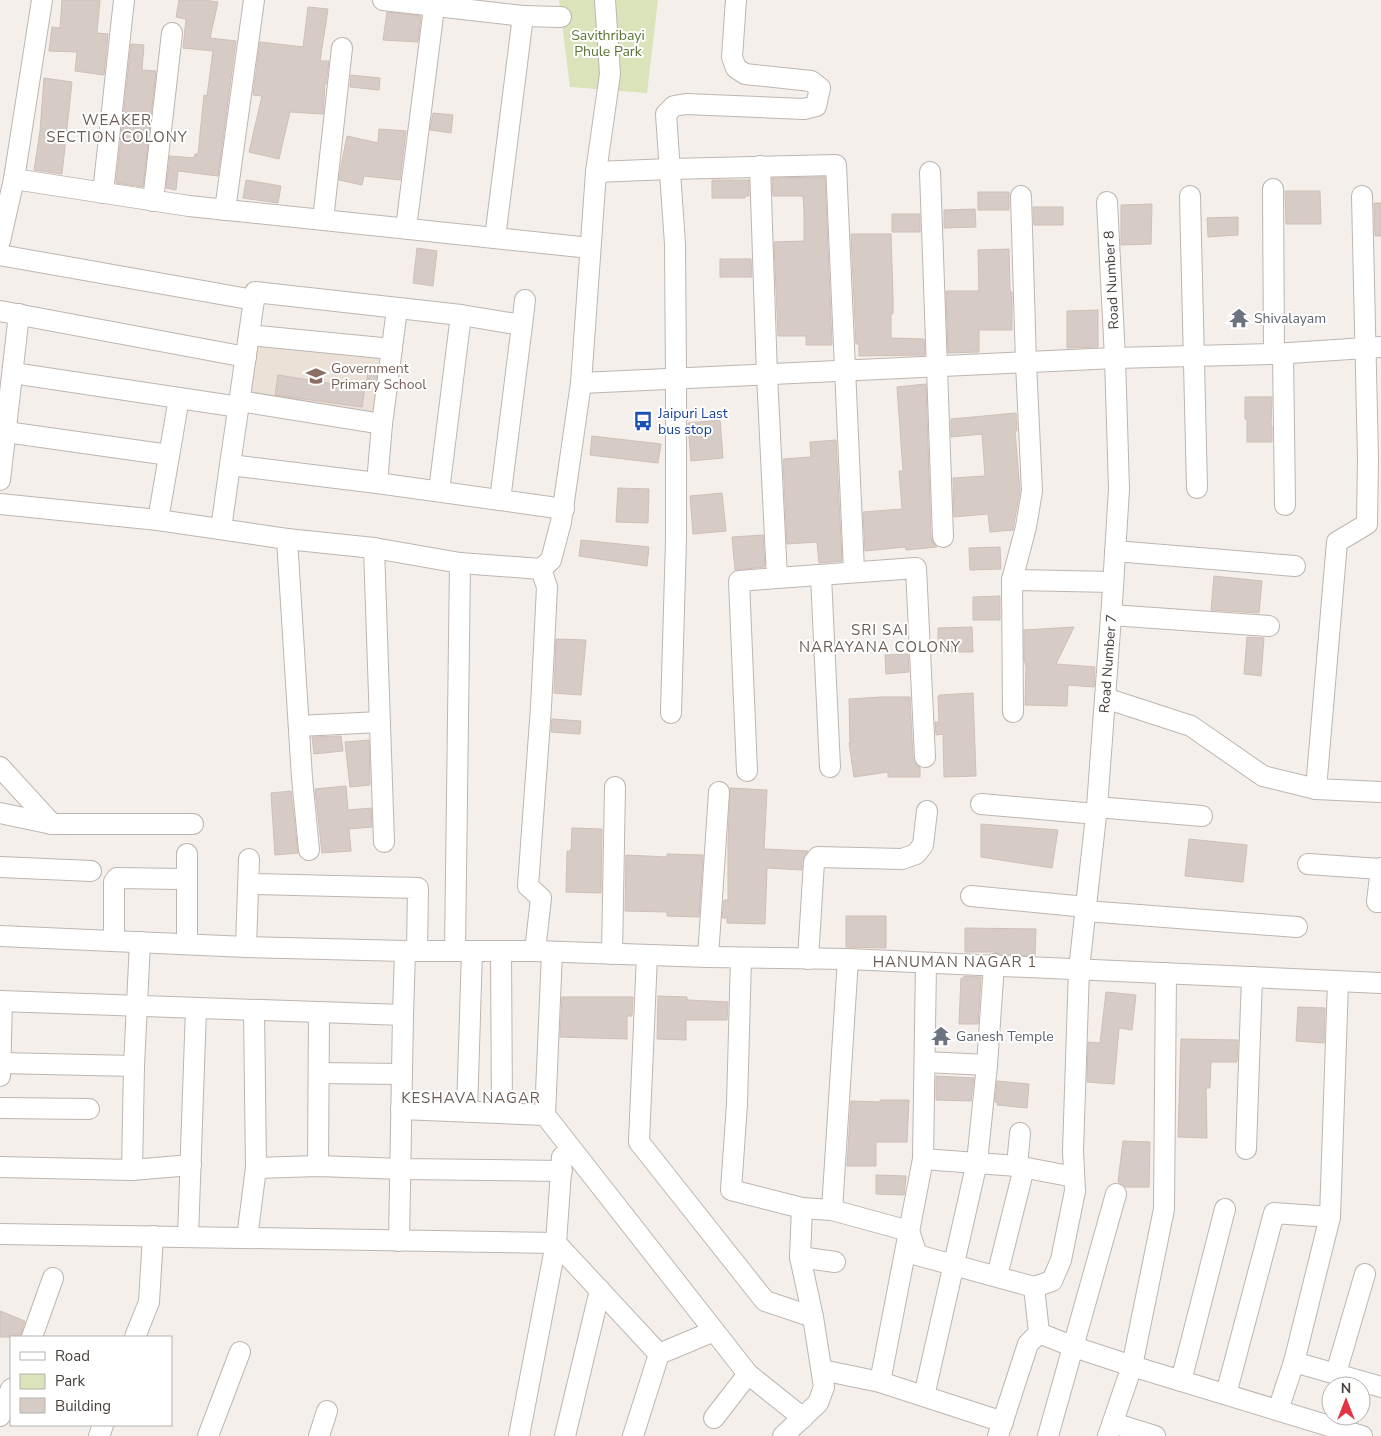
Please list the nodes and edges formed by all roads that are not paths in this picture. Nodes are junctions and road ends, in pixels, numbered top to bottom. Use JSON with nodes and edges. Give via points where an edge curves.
{"nodes":[{"id":1,"x":42,"y":0,"type":"edge"},
{"id":2,"x":124,"y":0,"type":"edge"},
{"id":3,"x":254,"y":0,"type":"edge"},
{"id":4,"x":383,"y":0,"type":"edge"},
{"id":5,"x":605,"y":0,"type":"edge"},
{"id":6,"x":736,"y":0,"type":"edge"},
{"id":7,"x":435,"y":3,"type":"edge"},
{"id":8,"x":523,"y":16,"type":"junction"},
{"id":9,"x":561,"y":17,"type":"dead end"},
{"id":10,"x":172,"y":33,"type":"dead end"},
{"id":11,"x":342,"y":48,"type":"dead end"},
{"id":12,"x":760,"y":166,"type":"junction"},
{"id":13,"x":670,"y":169,"type":"junction"},
{"id":14,"x":596,"y":172,"type":"junction"},
{"id":15,"x":930,"y":172,"type":"dead end"},
{"id":16,"x":14,"y":179,"type":"junction"},
{"id":17,"x":1273,"y":189,"type":"dead end"},
{"id":18,"x":103,"y":193,"type":"junction"},
{"id":19,"x":1021,"y":196,"type":"dead end"},
{"id":20,"x":1190,"y":196,"type":"dead end"},
{"id":21,"x":1362,"y":196,"type":"dead end"},
{"id":22,"x":153,"y":201,"type":"junction"},
{"id":23,"x":1107,"y":202,"type":"dead end"},
{"id":24,"x":225,"y":210,"type":"junction"},
{"id":25,"x":324,"y":220,"type":"junction"},
{"id":26,"x":406,"y":228,"type":"junction"},
{"id":27,"x":495,"y":238,"type":"junction"},
{"id":28,"x":0,"y":241,"type":"edge"},
{"id":29,"x":590,"y":248,"type":"junction"},
{"id":30,"x":0,"y":256,"type":"edge"},
{"id":31,"x":254,"y":300,"type":"junction"},
{"id":32,"x":525,"y":300,"type":"dead end"},
{"id":33,"x":397,"y":309,"type":"junction"},
{"id":34,"x":10,"y":313,"type":"edge"},
{"id":35,"x":461,"y":316,"type":"junction"},
{"id":36,"x":522,"y":325,"type":"junction"},
{"id":37,"x":249,"y":335,"type":"junction"},
{"id":38,"x":1373,"y":347,"type":"edge"},
{"id":39,"x":392,"y":349,"type":"junction"},
{"id":40,"x":1278,"y":353,"type":"junction"},
{"id":41,"x":1194,"y":356,"type":"junction"},
{"id":42,"x":246,"y":357,"type":"junction"},
{"id":43,"x":1115,"y":358,"type":"junction"},
{"id":44,"x":1026,"y":363,"type":"junction"},
{"id":45,"x":937,"y":367,"type":"junction"},
{"id":46,"x":13,"y":372,"type":"junction"},
{"id":47,"x":845,"y":372,"type":"junction"},
{"id":48,"x":767,"y":375,"type":"junction"},
{"id":49,"x":676,"y":379,"type":"junction"},
{"id":50,"x":581,"y":383,"type":"junction"},
{"id":51,"x":179,"y":398,"type":"junction"},
{"id":52,"x":240,"y":404,"type":"junction"},
{"id":53,"x":382,"y":424,"type":"junction"},
{"id":54,"x":6,"y":432,"type":"junction"},
{"id":55,"x":169,"y":455,"type":"junction"},
{"id":56,"x":230,"y":465,"type":"junction"},
{"id":57,"x":0,"y":480,"type":"edge"},
{"id":58,"x":377,"y":482,"type":"junction"},
{"id":59,"x":1197,"y":488,"type":"dead end"},
{"id":60,"x":439,"y":491,"type":"junction"},
{"id":61,"x":500,"y":500,"type":"junction"},
{"id":62,"x":0,"y":504,"type":"edge"},
{"id":63,"x":1285,"y":505,"type":"dead end"},
{"id":64,"x":564,"y":509,"type":"junction"},
{"id":65,"x":158,"y":520,"type":"junction"},
{"id":66,"x":221,"y":529,"type":"junction"},
{"id":67,"x":943,"y":537,"type":"dead end"},
{"id":68,"x":287,"y":538,"type":"junction"},
{"id":69,"x":374,"y":548,"type":"junction"},
{"id":70,"x":1115,"y":551,"type":"junction"},
{"id":71,"x":460,"y":563,"type":"junction"},
{"id":72,"x":1295,"y":566,"type":"dead end"},
{"id":73,"x":542,"y":569,"type":"junction"},
{"id":74,"x":854,"y":571,"type":"junction"},
{"id":75,"x":821,"y":576,"type":"junction"},
{"id":76,"x":777,"y":578,"type":"junction"},
{"id":77,"x":1012,"y":580,"type":"junction"},
{"id":78,"x":1114,"y":582,"type":"junction"},
{"id":79,"x":1111,"y":615,"type":"junction"},
{"id":80,"x":1269,"y":626,"type":"dead end"},
{"id":81,"x":1104,"y":698,"type":"junction"},
{"id":82,"x":1013,"y":712,"type":"dead end"},
{"id":83,"x":671,"y":713,"type":"dead end"},
{"id":84,"x":380,"y":722,"type":"junction"},
{"id":85,"x":299,"y":726,"type":"junction"},
{"id":86,"x":926,"y":757,"type":"dead end"},
{"id":87,"x":0,"y":766,"type":"edge"},
{"id":88,"x":830,"y":767,"type":"dead end"},
{"id":89,"x":747,"y":771,"type":"dead end"},
{"id":90,"x":615,"y":786,"type":"dead end"},
{"id":91,"x":1316,"y":789,"type":"junction"},
{"id":92,"x":719,"y":792,"type":"dead end"},
{"id":93,"x":1381,"y":792,"type":"edge"},
{"id":94,"x":981,"y":804,"type":"dead end"},
{"id":95,"x":927,"y":811,"type":"dead end"},
{"id":96,"x":1096,"y":811,"type":"junction"},
{"id":97,"x":0,"y":813,"type":"edge"},
{"id":98,"x":1202,"y":816,"type":"dead end"},
{"id":99,"x":52,"y":824,"type":"junction"},
{"id":100,"x":193,"y":824,"type":"dead end"},
{"id":101,"x":384,"y":842,"type":"dead end"},
{"id":102,"x":309,"y":850,"type":"dead end"},
{"id":103,"x":187,"y":854,"type":"dead end"},
{"id":104,"x":249,"y":859,"type":"dead end"},
{"id":105,"x":1308,"y":864,"type":"dead end"},
{"id":106,"x":0,"y":867,"type":"edge"},
{"id":107,"x":1381,"y":869,"type":"edge"},
{"id":108,"x":91,"y":871,"type":"dead end"},
{"id":109,"x":187,"y":882,"type":"junction"},
{"id":110,"x":249,"y":884,"type":"junction"},
{"id":111,"x":970,"y":896,"type":"dead end"},
{"id":112,"x":1381,"y":902,"type":"edge"},
{"id":113,"x":1086,"y":909,"type":"junction"},
{"id":114,"x":1297,"y":927,"type":"dead end"},
{"id":115,"x":0,"y":936,"type":"edge"},
{"id":116,"x":114,"y":941,"type":"junction"},
{"id":117,"x":140,"y":942,"type":"junction"},
{"id":118,"x":187,"y":944,"type":"junction"},
{"id":119,"x":246,"y":947,"type":"junction"},
{"id":120,"x":411,"y":951,"type":"junction"},
{"id":121,"x":463,"y":951,"type":"junction"},
{"id":122,"x":501,"y":951,"type":"junction"},
{"id":123,"x":543,"y":952,"type":"junction"},
{"id":124,"x":612,"y":954,"type":"junction"},
{"id":125,"x":647,"y":955,"type":"junction"},
{"id":126,"x":708,"y":957,"type":"junction"},
{"id":127,"x":741,"y":958,"type":"junction"},
{"id":128,"x":808,"y":959,"type":"junction"},
{"id":129,"x":848,"y":959,"type":"junction"},
{"id":130,"x":926,"y":963,"type":"junction"},
{"id":131,"x":994,"y":964,"type":"junction"},
{"id":132,"x":1079,"y":969,"type":"junction"},
{"id":133,"x":1166,"y":973,"type":"junction"},
{"id":134,"x":1252,"y":977,"type":"junction"},
{"id":135,"x":1338,"y":982,"type":"junction"},
{"id":136,"x":1381,"y":983,"type":"edge"},
{"id":137,"x":1,"y":1001,"type":"edge"},
{"id":138,"x":137,"y":1005,"type":"junction"},
{"id":139,"x":196,"y":1008,"type":"junction"},
{"id":140,"x":254,"y":1010,"type":"junction"},
{"id":141,"x":319,"y":1013,"type":"junction"},
{"id":142,"x":403,"y":1015,"type":"junction"},
{"id":143,"x":925,"y":1062,"type":"junction"},
{"id":144,"x":0,"y":1063,"type":"edge"},
{"id":145,"x":988,"y":1065,"type":"junction"},
{"id":146,"x":134,"y":1066,"type":"junction"},
{"id":147,"x":319,"y":1073,"type":"junction"},
{"id":148,"x":402,"y":1074,"type":"junction"},
{"id":149,"x":0,"y":1076,"type":"edge"},
{"id":150,"x":0,"y":1108,"type":"edge"},
{"id":151,"x":89,"y":1109,"type":"dead end"},
{"id":152,"x":402,"y":1109,"type":"junction"},
{"id":153,"x":467,"y":1111,"type":"junction"},
{"id":154,"x":502,"y":1112,"type":"junction"},
{"id":155,"x":545,"y":1114,"type":"junction"},
{"id":156,"x":1020,"y":1133,"type":"dead end"},
{"id":157,"x":563,"y":1138,"type":"junction"},
{"id":158,"x":1246,"y":1149,"type":"dead end"},
{"id":159,"x":923,"y":1159,"type":"junction"},
{"id":160,"x":977,"y":1162,"type":"junction"},
{"id":161,"x":0,"y":1166,"type":"edge"},
{"id":162,"x":191,"y":1166,"type":"junction"},
{"id":163,"x":318,"y":1166,"type":"junction"},
{"id":164,"x":1020,"y":1167,"type":"junction"},
{"id":165,"x":256,"y":1168,"type":"junction"},
{"id":166,"x":401,"y":1169,"type":"junction"},
{"id":167,"x":132,"y":1170,"type":"junction"},
{"id":168,"x":562,"y":1171,"type":"junction"},
{"id":169,"x":1074,"y":1177,"type":"junction"},
{"id":170,"x":1116,"y":1194,"type":"dead end"},
{"id":171,"x":802,"y":1208,"type":"junction"},
{"id":172,"x":1225,"y":1209,"type":"dead end"},
{"id":173,"x":832,"y":1210,"type":"junction"},
{"id":174,"x":1330,"y":1218,"type":"junction"},
{"id":175,"x":910,"y":1231,"type":"junction"},
{"id":176,"x":0,"y":1234,"type":"edge"},
{"id":177,"x":153,"y":1236,"type":"junction"},
{"id":178,"x":188,"y":1237,"type":"junction"},
{"id":179,"x":247,"y":1238,"type":"junction"},
{"id":180,"x":399,"y":1241,"type":"junction"},
{"id":181,"x":556,"y":1243,"type":"junction"},
{"id":182,"x":800,"y":1257,"type":"junction"},
{"id":183,"x":835,"y":1262,"type":"dead end"},
{"id":184,"x":954,"y":1265,"type":"junction"},
{"id":185,"x":1365,"y":1274,"type":"dead end"},
{"id":186,"x":997,"y":1276,"type":"junction"},
{"id":187,"x":53,"y":1278,"type":"dead end"},
{"id":188,"x":1034,"y":1287,"type":"junction"},
{"id":189,"x":600,"y":1290,"type":"junction"},
{"id":190,"x":813,"y":1317,"type":"junction"},
{"id":191,"x":714,"y":1331,"type":"junction"},
{"id":192,"x":1039,"y":1332,"type":"junction"},
{"id":193,"x":32,"y":1336,"type":"edge"},
{"id":194,"x":136,"y":1336,"type":"edge"},
{"id":195,"x":1074,"y":1347,"type":"junction"},
{"id":196,"x":240,"y":1352,"type":"dead end"},
{"id":197,"x":659,"y":1354,"type":"junction"},
{"id":198,"x":1294,"y":1362,"type":"junction"},
{"id":199,"x":1132,"y":1366,"type":"junction"},
{"id":200,"x":822,"y":1370,"type":"junction"},
{"id":201,"x":1336,"y":1373,"type":"junction"},
{"id":202,"x":748,"y":1374,"type":"junction"},
{"id":203,"x":1181,"y":1381,"type":"junction"},
{"id":204,"x":880,"y":1382,"type":"junction"},
{"id":205,"x":1381,"y":1387,"type":"edge"},
{"id":206,"x":10,"y":1391,"type":"edge"},
{"id":207,"x":1226,"y":1394,"type":"junction"},
{"id":208,"x":924,"y":1396,"type":"junction"},
{"id":209,"x":1278,"y":1410,"type":"junction"},
{"id":210,"x":327,"y":1411,"type":"dead end"},
{"id":211,"x":0,"y":1416,"type":"edge"},
{"id":212,"x":714,"y":1418,"type":"dead end"},
{"id":213,"x":803,"y":1418,"type":"junction"},
{"id":214,"x":1001,"y":1429,"type":"edge"},
{"id":215,"x":1110,"y":1429,"type":"edge"},
{"id":216,"x":208,"y":1436,"type":"edge"},
{"id":217,"x":318,"y":1436,"type":"edge"},
{"id":218,"x":519,"y":1436,"type":"edge"},
{"id":219,"x":564,"y":1436,"type":"edge"},
{"id":220,"x":634,"y":1436,"type":"edge"},
{"id":221,"x":783,"y":1436,"type":"edge"},
{"id":222,"x":1048,"y":1436,"type":"edge"},
{"id":223,"x":1155,"y":1436,"type":"edge"},
{"id":224,"x":1362,"y":1436,"type":"edge"}],
"edges":[{"from":1,"to":16,"type":"street"},
{"from":2,"to":18,"type":"street"},
{"from":3,"to":24,"type":"street"},
{"from":4,"to":7,"type":"street"},
{"from":5,"to":14,"type":"street","via":[[610,74]]},
{"from":6,"to":13,"type":"street","via":[[732,57],[736,68],[744,74],[811,81],[820,88],[816,106],[804,109],[674,106],[666,114]]},
{"from":7,"to":8,"type":"street"},
{"from":7,"to":26,"type":"street"},
{"from":8,"to":9,"type":"street"},
{"from":8,"to":27,"type":"street"},
{"from":10,"to":22,"type":"street"},
{"from":11,"to":25,"type":"street"},
{"from":12,"to":13,"type":"street"},
{"from":12,"to":47,"type":"street","via":[[836,165]]},
{"from":12,"to":48,"type":"street"},
{"from":13,"to":14,"type":"street"},
{"from":13,"to":49,"type":"street","via":[[675,244]]},
{"from":14,"to":29,"type":"street"},
{"from":15,"to":45,"type":"street"},
{"from":16,"to":18,"type":"street"},
{"from":16,"to":28,"type":"street"},
{"from":17,"to":40,"type":"street"},
{"from":18,"to":22,"type":"street"},
{"from":19,"to":44,"type":"street"},
{"from":20,"to":41,"type":"street"},
{"from":21,"to":38,"type":"street"},
{"from":22,"to":24,"type":"street"},
{"from":23,"to":43,"type":"street","name":"Road Number 8"},
{"from":24,"to":25,"type":"street"},
{"from":25,"to":26,"type":"street"},
{"from":26,"to":27,"type":"street"},
{"from":27,"to":29,"type":"street"},
{"from":29,"to":50,"type":"street"},
{"from":30,"to":31,"type":"street"},
{"from":31,"to":33,"type":"street","via":[[255,292]]},
{"from":31,"to":37,"type":"street"},
{"from":32,"to":36,"type":"street"},
{"from":33,"to":35,"type":"street"},
{"from":33,"to":39,"type":"street"},
{"from":34,"to":42,"type":"street"},
{"from":34,"to":46,"type":"street"},
{"from":35,"to":36,"type":"street"},
{"from":35,"to":60,"type":"street"},
{"from":36,"to":61,"type":"street"},
{"from":37,"to":39,"type":"street"},
{"from":37,"to":42,"type":"street"},
{"from":38,"to":40,"type":"street"},
{"from":38,"to":91,"type":"street","via":[[1367,524],[1337,542]]},
{"from":39,"to":53,"type":"street"},
{"from":40,"to":41,"type":"street"},
{"from":40,"to":63,"type":"street"},
{"from":41,"to":43,"type":"street"},
{"from":41,"to":59,"type":"street"},
{"from":42,"to":52,"type":"street"},
{"from":43,"to":44,"type":"street"},
{"from":43,"to":70,"type":"street","name":"Road Number 7","via":[[1119,489]]},
{"from":44,"to":45,"type":"street"},
{"from":44,"to":77,"type":"street","via":[[1032,491]]},
{"from":45,"to":47,"type":"street"},
{"from":45,"to":67,"type":"street"},
{"from":46,"to":51,"type":"street"},
{"from":46,"to":54,"type":"street"},
{"from":47,"to":48,"type":"street"},
{"from":47,"to":74,"type":"street"},
{"from":48,"to":49,"type":"street"},
{"from":48,"to":76,"type":"street"},
{"from":49,"to":50,"type":"street"},
{"from":49,"to":83,"type":"street"},
{"from":50,"to":64,"type":"street"},
{"from":51,"to":52,"type":"street"},
{"from":51,"to":55,"type":"street"},
{"from":52,"to":53,"type":"street"},
{"from":52,"to":56,"type":"street"},
{"from":53,"to":58,"type":"street"},
{"from":54,"to":55,"type":"street"},
{"from":54,"to":57,"type":"street"},
{"from":55,"to":65,"type":"street"},
{"from":56,"to":58,"type":"street"},
{"from":56,"to":66,"type":"street"},
{"from":58,"to":60,"type":"street"},
{"from":60,"to":61,"type":"street"},
{"from":61,"to":64,"type":"street"},
{"from":62,"to":65,"type":"street"},
{"from":64,"to":73,"type":"street","via":[[551,560]]},
{"from":65,"to":66,"type":"street"},
{"from":66,"to":68,"type":"street"},
{"from":68,"to":69,"type":"street"},
{"from":68,"to":85,"type":"street"},
{"from":69,"to":71,"type":"street"},
{"from":69,"to":84,"type":"street"},
{"from":70,"to":72,"type":"street"},
{"from":70,"to":78,"type":"street","name":"Road Number 7"},
{"from":71,"to":73,"type":"street"},
{"from":71,"to":121,"type":"street"},
{"from":73,"to":123,"type":"street","via":[[547,588],[528,886],[541,898]]},
{"from":74,"to":75,"type":"street"},
{"from":74,"to":86,"type":"street","via":[[916,568]]},
{"from":75,"to":76,"type":"street"},
{"from":75,"to":88,"type":"street"},
{"from":76,"to":89,"type":"street","via":[[739,581]]},
{"from":77,"to":78,"type":"street"},
{"from":77,"to":82,"type":"street"},
{"from":78,"to":79,"type":"street","name":"Road Number 7"},
{"from":79,"to":80,"type":"street"},
{"from":79,"to":81,"type":"street","name":"Road Number 7"},
{"from":81,"to":91,"type":"street","via":[[1191,726],[1263,776]]},
{"from":81,"to":96,"type":"street","name":"Road Number 7"},
{"from":84,"to":85,"type":"street"},
{"from":84,"to":101,"type":"street"},
{"from":85,"to":102,"type":"street"},
{"from":87,"to":99,"type":"street"},
{"from":90,"to":124,"type":"street"},
{"from":91,"to":93,"type":"street"},
{"from":92,"to":126,"type":"street"},
{"from":94,"to":96,"type":"street"},
{"from":95,"to":128,"type":"street","via":[[923,845],[916,854],[902,859],[818,857],[814,862]]},
{"from":96,"to":98,"type":"street"},
{"from":96,"to":113,"type":"street","name":"Road Number 7"},
{"from":97,"to":99,"type":"street"},
{"from":99,"to":100,"type":"street"},
{"from":103,"to":109,"type":"street"},
{"from":104,"to":110,"type":"street"},
{"from":105,"to":107,"type":"street"},
{"from":106,"to":108,"type":"street"},
{"from":107,"to":112,"type":"street","via":[[1377,902]]},
{"from":109,"to":116,"type":"street","via":[[181,879],[117,878],[114,882]]},
{"from":109,"to":118,"type":"street"},
{"from":110,"to":119,"type":"street"},
{"from":110,"to":120,"type":"street","via":[[418,888]]},
{"from":111,"to":113,"type":"street"},
{"from":113,"to":114,"type":"street"},
{"from":113,"to":132,"type":"street","name":"Road Number 7"},
{"from":115,"to":116,"type":"street"},
{"from":116,"to":117,"type":"street"},
{"from":117,"to":118,"type":"street"},
{"from":117,"to":138,"type":"street"},
{"from":118,"to":119,"type":"street"},
{"from":119,"to":120,"type":"street"},
{"from":120,"to":121,"type":"street"},
{"from":120,"to":142,"type":"street"},
{"from":121,"to":122,"type":"street"},
{"from":121,"to":153,"type":"street"},
{"from":122,"to":123,"type":"street"},
{"from":122,"to":154,"type":"street"},
{"from":123,"to":124,"type":"street"},
{"from":123,"to":155,"type":"street"},
{"from":124,"to":125,"type":"street"},
{"from":125,"to":126,"type":"street"},
{"from":125,"to":190,"type":"street","via":[[639,1142],[765,1301]]},
{"from":126,"to":127,"type":"street"},
{"from":127,"to":128,"type":"street"},
{"from":127,"to":171,"type":"street","via":[[731,1190]]},
{"from":128,"to":129,"type":"street"},
{"from":129,"to":130,"type":"street"},
{"from":129,"to":173,"type":"street"},
{"from":130,"to":131,"type":"street"},
{"from":130,"to":143,"type":"street"},
{"from":131,"to":132,"type":"street"},
{"from":131,"to":145,"type":"street"},
{"from":132,"to":133,"type":"street"},
{"from":132,"to":169,"type":"street","name":"Road Number 7"},
{"from":133,"to":134,"type":"street"},
{"from":133,"to":199,"type":"street","via":[[1164,1209]]},
{"from":134,"to":135,"type":"street"},
{"from":134,"to":158,"type":"street"},
{"from":135,"to":136,"type":"street"},
{"from":135,"to":174,"type":"street"},
{"from":137,"to":138,"type":"street"},
{"from":137,"to":144,"type":"street"},
{"from":138,"to":139,"type":"street"},
{"from":138,"to":146,"type":"street"},
{"from":139,"to":140,"type":"street"},
{"from":139,"to":162,"type":"street"},
{"from":140,"to":141,"type":"street"},
{"from":140,"to":165,"type":"street"},
{"from":141,"to":142,"type":"street"},
{"from":141,"to":147,"type":"street"},
{"from":142,"to":148,"type":"street"},
{"from":143,"to":145,"type":"street"},
{"from":143,"to":159,"type":"street"},
{"from":144,"to":146,"type":"street"},
{"from":144,"to":149,"type":"street"},
{"from":145,"to":160,"type":"street"},
{"from":146,"to":167,"type":"street"},
{"from":147,"to":148,"type":"street"},
{"from":147,"to":163,"type":"street"},
{"from":148,"to":152,"type":"street"},
{"from":150,"to":151,"type":"street"},
{"from":152,"to":153,"type":"street"},
{"from":152,"to":166,"type":"street"},
{"from":153,"to":154,"type":"street"},
{"from":154,"to":155,"type":"street"},
{"from":155,"to":157,"type":"street"},
{"from":156,"to":164,"type":"street"},
{"from":157,"to":168,"type":"street"},
{"from":157,"to":191,"type":"street"},
{"from":159,"to":160,"type":"street"},
{"from":159,"to":175,"type":"street"},
{"from":160,"to":164,"type":"street"},
{"from":160,"to":184,"type":"street"},
{"from":161,"to":167,"type":"street"},
{"from":162,"to":167,"type":"street"},
{"from":162,"to":178,"type":"street"},
{"from":163,"to":165,"type":"street"},
{"from":163,"to":166,"type":"street"},
{"from":164,"to":169,"type":"street"},
{"from":164,"to":186,"type":"street"},
{"from":165,"to":179,"type":"street"},
{"from":166,"to":168,"type":"street"},
{"from":166,"to":180,"type":"street"},
{"from":168,"to":181,"type":"street"},
{"from":169,"to":188,"type":"street","name":"Road Number 7","via":[[1075,1191],[1061,1260],[1052,1281]]},
{"from":170,"to":195,"type":"street"},
{"from":171,"to":173,"type":"street"},
{"from":171,"to":182,"type":"street"},
{"from":172,"to":203,"type":"street"},
{"from":173,"to":175,"type":"street"},
{"from":174,"to":198,"type":"street"},
{"from":174,"to":207,"type":"street","via":[[1274,1213]]},
{"from":175,"to":184,"type":"street","via":[[917,1254]]},
{"from":175,"to":204,"type":"street"},
{"from":176,"to":177,"type":"street"},
{"from":177,"to":178,"type":"street"},
{"from":177,"to":194,"type":"street","via":[[148,1302]]},
{"from":178,"to":179,"type":"street"},
{"from":179,"to":180,"type":"street"},
{"from":180,"to":181,"type":"street"},
{"from":181,"to":189,"type":"street"},
{"from":181,"to":218,"type":"street"},
{"from":182,"to":183,"type":"street"},
{"from":182,"to":190,"type":"street"},
{"from":184,"to":186,"type":"street"},
{"from":184,"to":208,"type":"street"},
{"from":185,"to":201,"type":"street"},
{"from":186,"to":188,"type":"street"},
{"from":187,"to":193,"type":"street"},
{"from":188,"to":192,"type":"street"},
{"from":189,"to":197,"type":"street"},
{"from":189,"to":219,"type":"street"},
{"from":190,"to":200,"type":"street"},
{"from":191,"to":197,"type":"street"},
{"from":191,"to":202,"type":"street"},
{"from":192,"to":195,"type":"street"},
{"from":192,"to":214,"type":"street","via":[[1028,1344]]},
{"from":195,"to":199,"type":"street"},
{"from":195,"to":222,"type":"street"},
{"from":196,"to":216,"type":"street"},
{"from":197,"to":220,"type":"street"},
{"from":198,"to":201,"type":"street"},
{"from":198,"to":209,"type":"street"},
{"from":199,"to":203,"type":"street"},
{"from":199,"to":215,"type":"street"},
{"from":200,"to":204,"type":"street"},
{"from":200,"to":213,"type":"street","via":[[824,1386],[818,1403]]},
{"from":201,"to":205,"type":"street"},
{"from":202,"to":212,"type":"street"},
{"from":202,"to":213,"type":"street"},
{"from":203,"to":207,"type":"street"},
{"from":204,"to":208,"type":"street"},
{"from":206,"to":211,"type":"street"},
{"from":207,"to":209,"type":"street"},
{"from":208,"to":214,"type":"street"},
{"from":209,"to":224,"type":"street"},
{"from":210,"to":217,"type":"street"},
{"from":213,"to":221,"type":"street"},
{"from":215,"to":223,"type":"street"}]}
